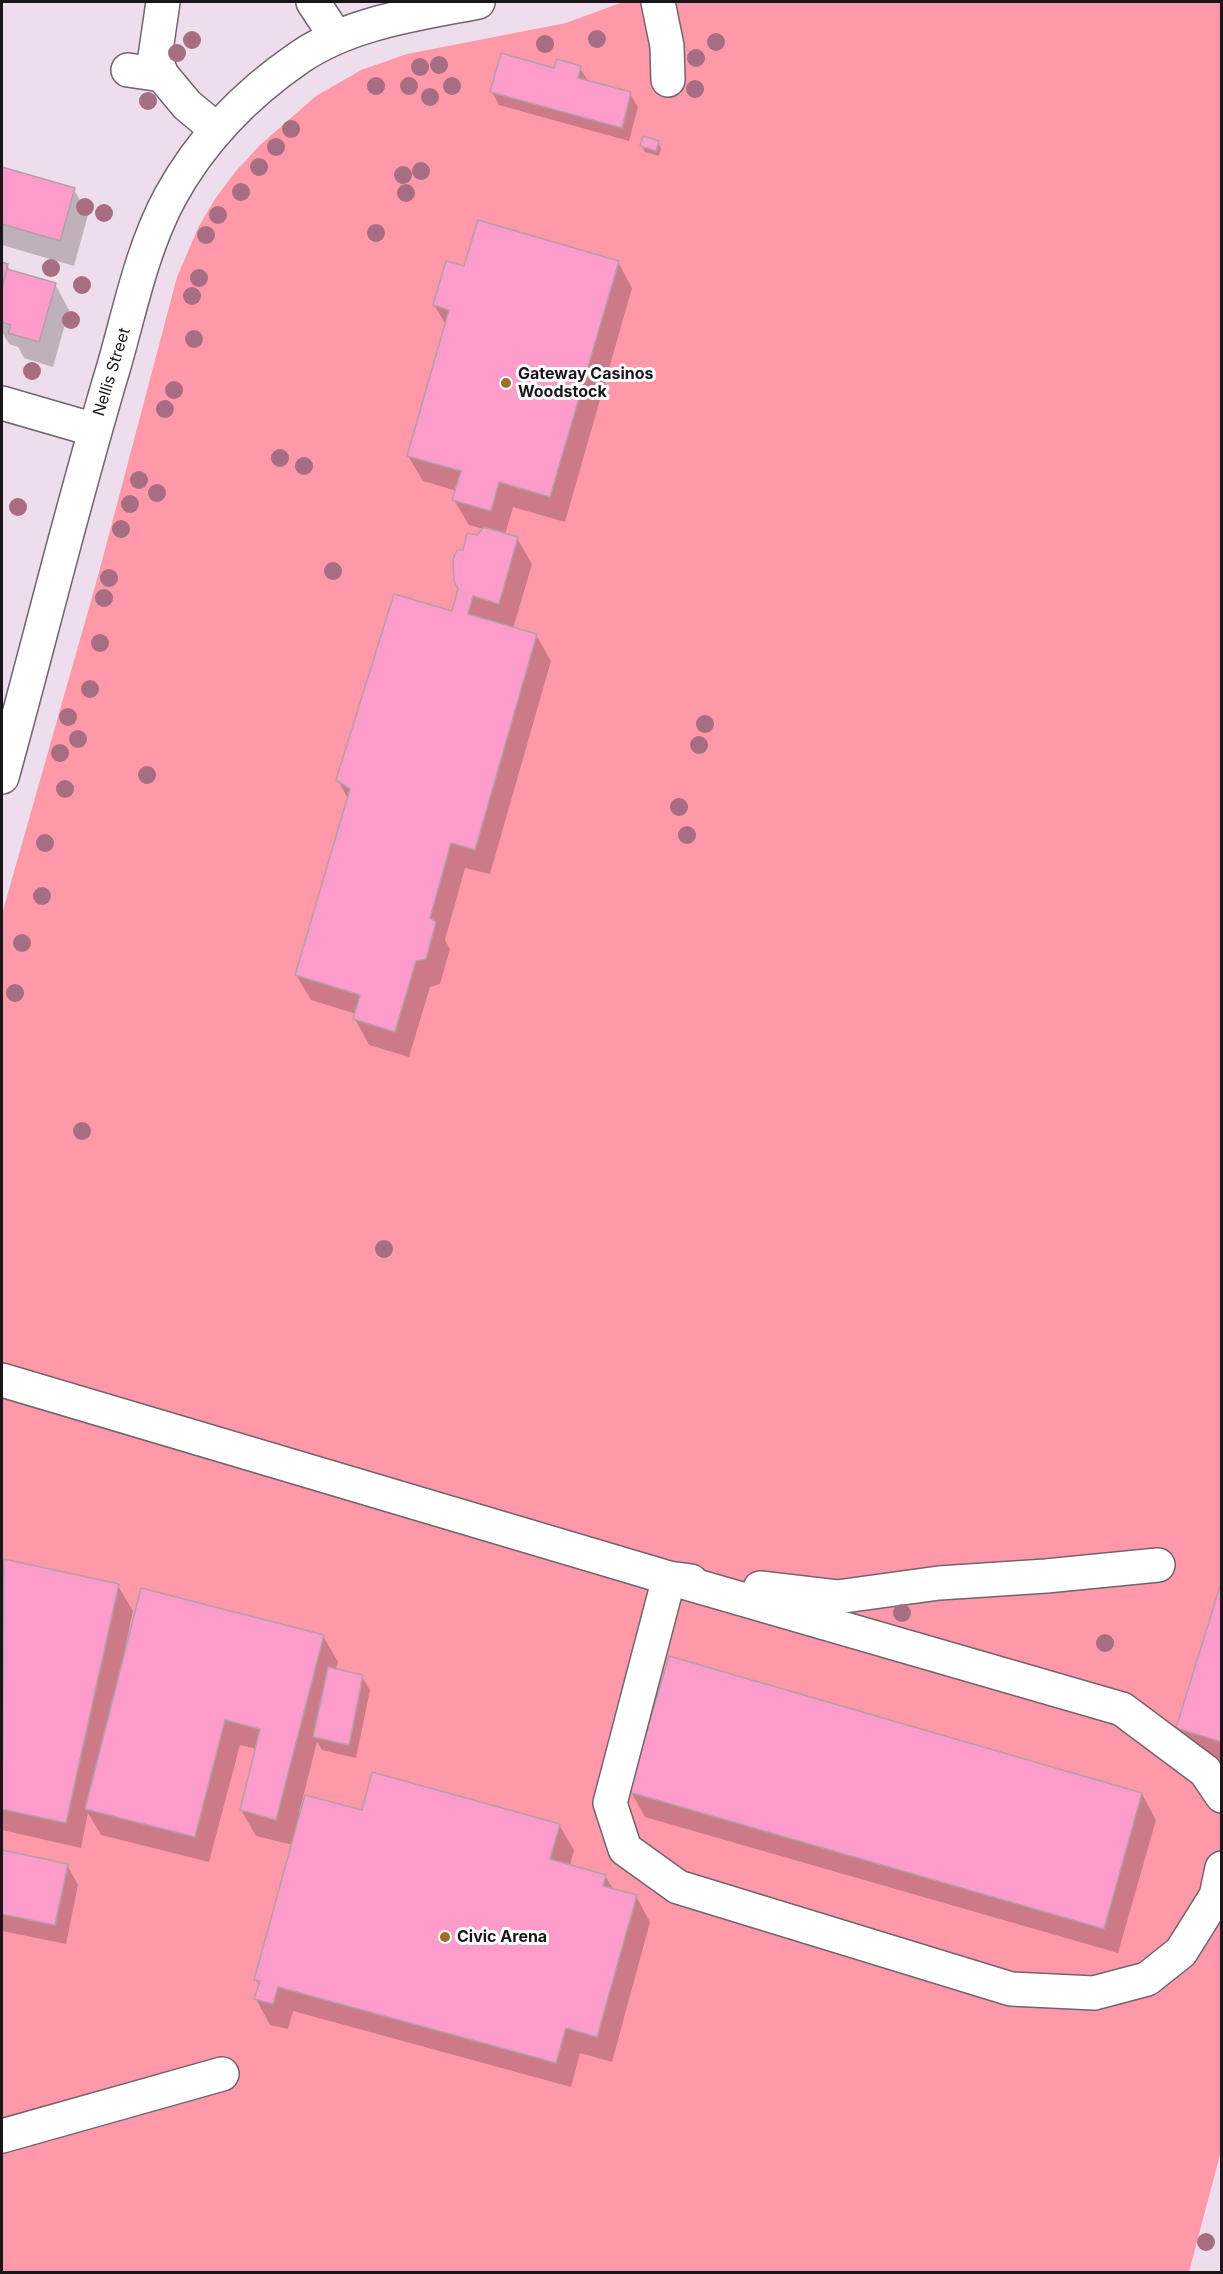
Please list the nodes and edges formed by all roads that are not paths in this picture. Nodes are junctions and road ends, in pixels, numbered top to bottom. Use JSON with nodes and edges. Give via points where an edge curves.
{"nodes":[{"id":1,"x":163,"y":2,"type":"edge"},
{"id":2,"x":313,"y":2,"type":"edge"},
{"id":3,"x":478,"y":2,"type":"edge"},
{"id":4,"x":658,"y":2,"type":"edge"},
{"id":5,"x":336,"y":37,"type":"junction"},
{"id":6,"x":128,"y":70,"type":"dead end"},
{"id":7,"x":162,"y":75,"type":"junction"},
{"id":8,"x":668,"y":80,"type":"dead end"},
{"id":9,"x":217,"y":130,"type":"junction"},
{"id":10,"x":2,"y":403,"type":"edge"},
{"id":11,"x":94,"y":430,"type":"junction"},
{"id":12,"x":2,"y":777,"type":"edge"},
{"id":13,"x":2,"y":1380,"type":"edge"},
{"id":14,"x":1158,"y":1565,"type":"dead end"},
{"id":15,"x":669,"y":1578,"type":"junction"},
{"id":16,"x":1221,"y":1796,"type":"edge"},
{"id":17,"x":1221,"y":1868,"type":"edge"},
{"id":18,"x":222,"y":2074,"type":"dead end"},
{"id":19,"x":2,"y":2136,"type":"edge"}],
"edges":[{"from":1,"to":7,"type":"street","via":[[155,57]]},
{"from":2,"to":5,"type":"street"},
{"from":3,"to":5,"type":"street","name":"Nellis Street","via":[[400,18]]},
{"from":4,"to":8,"type":"street","via":[[667,46]]},
{"from":5,"to":9,"type":"street","name":"Nellis Street","via":[[275,76]]},
{"from":6,"to":7,"type":"street"},
{"from":7,"to":9,"type":"street","via":[[187,105]]},
{"from":9,"to":11,"type":"street","name":"Nellis Street","via":[[188,167],[153,232]]},
{"from":10,"to":11,"type":"street"},
{"from":11,"to":12,"type":"street","name":"Nellis Street"},
{"from":13,"to":15,"type":"street"},
{"from":14,"to":15,"type":"street","via":[[939,1583],[837,1597]]},
{"from":15,"to":16,"type":"street","via":[[1122,1709],[1205,1771]]},
{"from":15,"to":17,"type":"street","via":[[610,1803],[625,1849],[678,1887],[1011,1989],[1094,1993],[1147,1979],[1180,1952],[1215,1896]]},
{"from":18,"to":19,"type":"street"}]}
